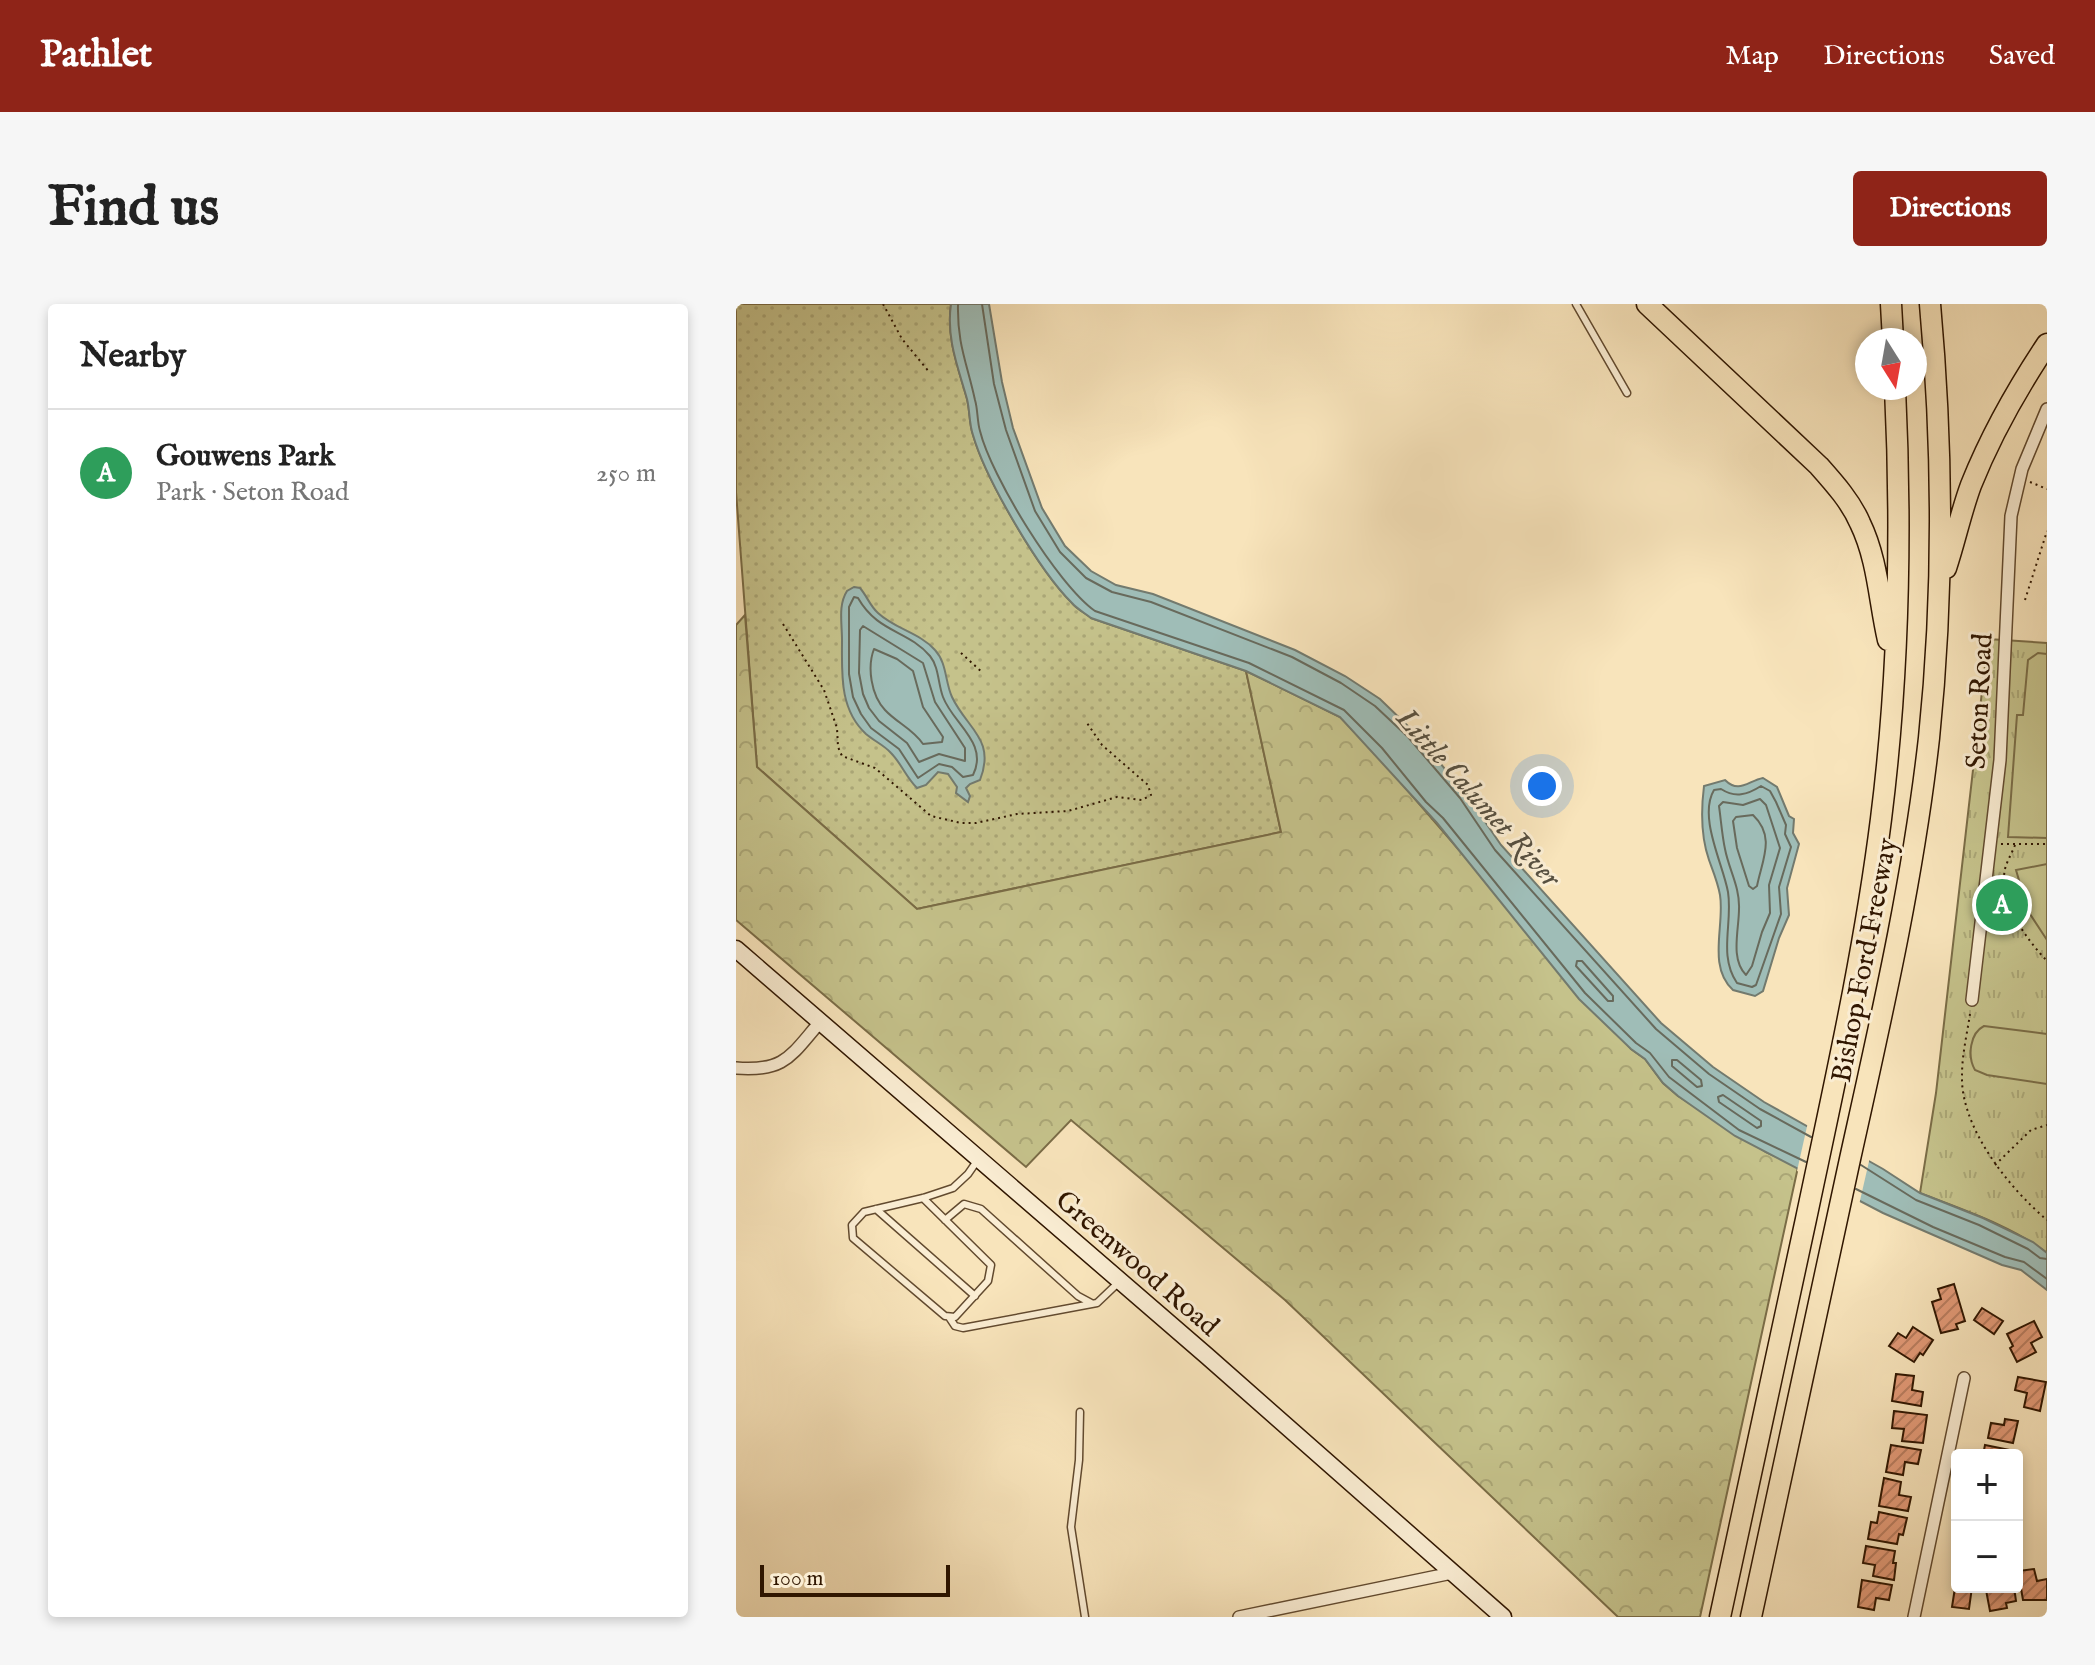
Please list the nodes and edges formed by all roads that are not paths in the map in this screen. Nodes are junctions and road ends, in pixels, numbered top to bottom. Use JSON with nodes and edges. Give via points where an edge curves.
{"nodes":[{"id":1,"x":1576,"y":304,"type":"edge"},
{"id":2,"x":1647,"y":304,"type":"edge"},
{"id":3,"x":1891,"y":304,"type":"edge"},
{"id":4,"x":1930,"y":304,"type":"edge"},
{"id":5,"x":1892,"y":328,"type":"edge"},
{"id":6,"x":2047,"y":344,"type":"edge"},
{"id":7,"x":1627,"y":393,"type":"dead end"},
{"id":8,"x":1895,"y":400,"type":"edge"},
{"id":9,"x":2047,"y":409,"type":"edge"},
{"id":10,"x":1940,"y":587,"type":"junction"},
{"id":11,"x":1894,"y":668,"type":"junction"},
{"id":12,"x":736,"y":949,"type":"edge"},
{"id":13,"x":1972,"y":1000,"type":"road end"},
{"id":14,"x":821,"y":1021,"type":"junction"},
{"id":15,"x":736,"y":1068,"type":"edge"},
{"id":16,"x":979,"y":1158,"type":"junction"},
{"id":17,"x":923,"y":1198,"type":"junction"},
{"id":18,"x":876,"y":1209,"type":"junction"},
{"id":19,"x":945,"y":1220,"type":"junction"},
{"id":20,"x":1121,"y":1281,"type":"junction"},
{"id":21,"x":975,"y":1296,"type":"junction"},
{"id":22,"x":1091,"y":1303,"type":"junction"},
{"id":23,"x":949,"y":1317,"type":"junction"},
{"id":24,"x":1964,"y":1378,"type":"dead end"},
{"id":25,"x":1080,"y":1412,"type":"dead end"},
{"id":26,"x":1452,"y":1573,"type":"junction"},
{"id":27,"x":1085,"y":1617,"type":"edge"},
{"id":28,"x":1239,"y":1617,"type":"edge"},
{"id":29,"x":1503,"y":1617,"type":"edge"},
{"id":30,"x":1720,"y":1617,"type":"edge"},
{"id":31,"x":1751,"y":1617,"type":"edge"},
{"id":32,"x":1914,"y":1617,"type":"edge"}],
"edges":[{"from":1,"to":7,"type":"lane"},
{"from":2,"to":11,"type":"highway","via":[[1842,492],[1872,552]]},
{"from":3,"to":5,"type":"highway"},
{"from":4,"to":10,"type":"highway","name":"Bishop Ford Freeway"},
{"from":6,"to":10,"type":"highway","via":[[1991,439]]},
{"from":8,"to":11,"type":"highway","name":"Bishop Ford Freeway","via":[[1899,546]]},
{"from":9,"to":13,"type":"street","name":"Seton Road","via":[[2019,477],[2011,516],[1992,843]]},
{"from":10,"to":31,"type":"highway","name":"Bishop Ford Freeway","via":[[1929,735],[1904,910]]},
{"from":11,"to":30,"type":"highway","name":"Bishop Ford Freeway","via":[[1881,817],[1856,983]]},
{"from":12,"to":14,"type":"street","name":"Greenwood Road"},
{"from":14,"to":15,"type":"street","via":[[788,1059],[773,1068]]},
{"from":14,"to":16,"type":"street","name":"Greenwood Road"},
{"from":16,"to":17,"type":"lane","via":[[953,1188]]},
{"from":16,"to":20,"type":"street","name":"Greenwood Road"},
{"from":17,"to":18,"type":"lane"},
{"from":17,"to":19,"type":"lane"},
{"from":18,"to":21,"type":"lane"},
{"from":18,"to":23,"type":"lane","via":[[864,1212],[852,1225],[853,1238]]},
{"from":19,"to":21,"type":"lane","via":[[991,1265],[988,1281]]},
{"from":19,"to":22,"type":"lane","via":[[964,1204],[981,1209]]},
{"from":20,"to":22,"type":"lane"},
{"from":20,"to":26,"type":"street","name":"Greenwood Road"},
{"from":21,"to":23,"type":"lane"},
{"from":22,"to":23,"type":"lane","via":[[963,1328]]},
{"from":24,"to":32,"type":"street"},
{"from":25,"to":27,"type":"lane","via":[[1071,1527]]},
{"from":26,"to":28,"type":"street"},
{"from":26,"to":29,"type":"street","name":"Greenwood Road"}]}
